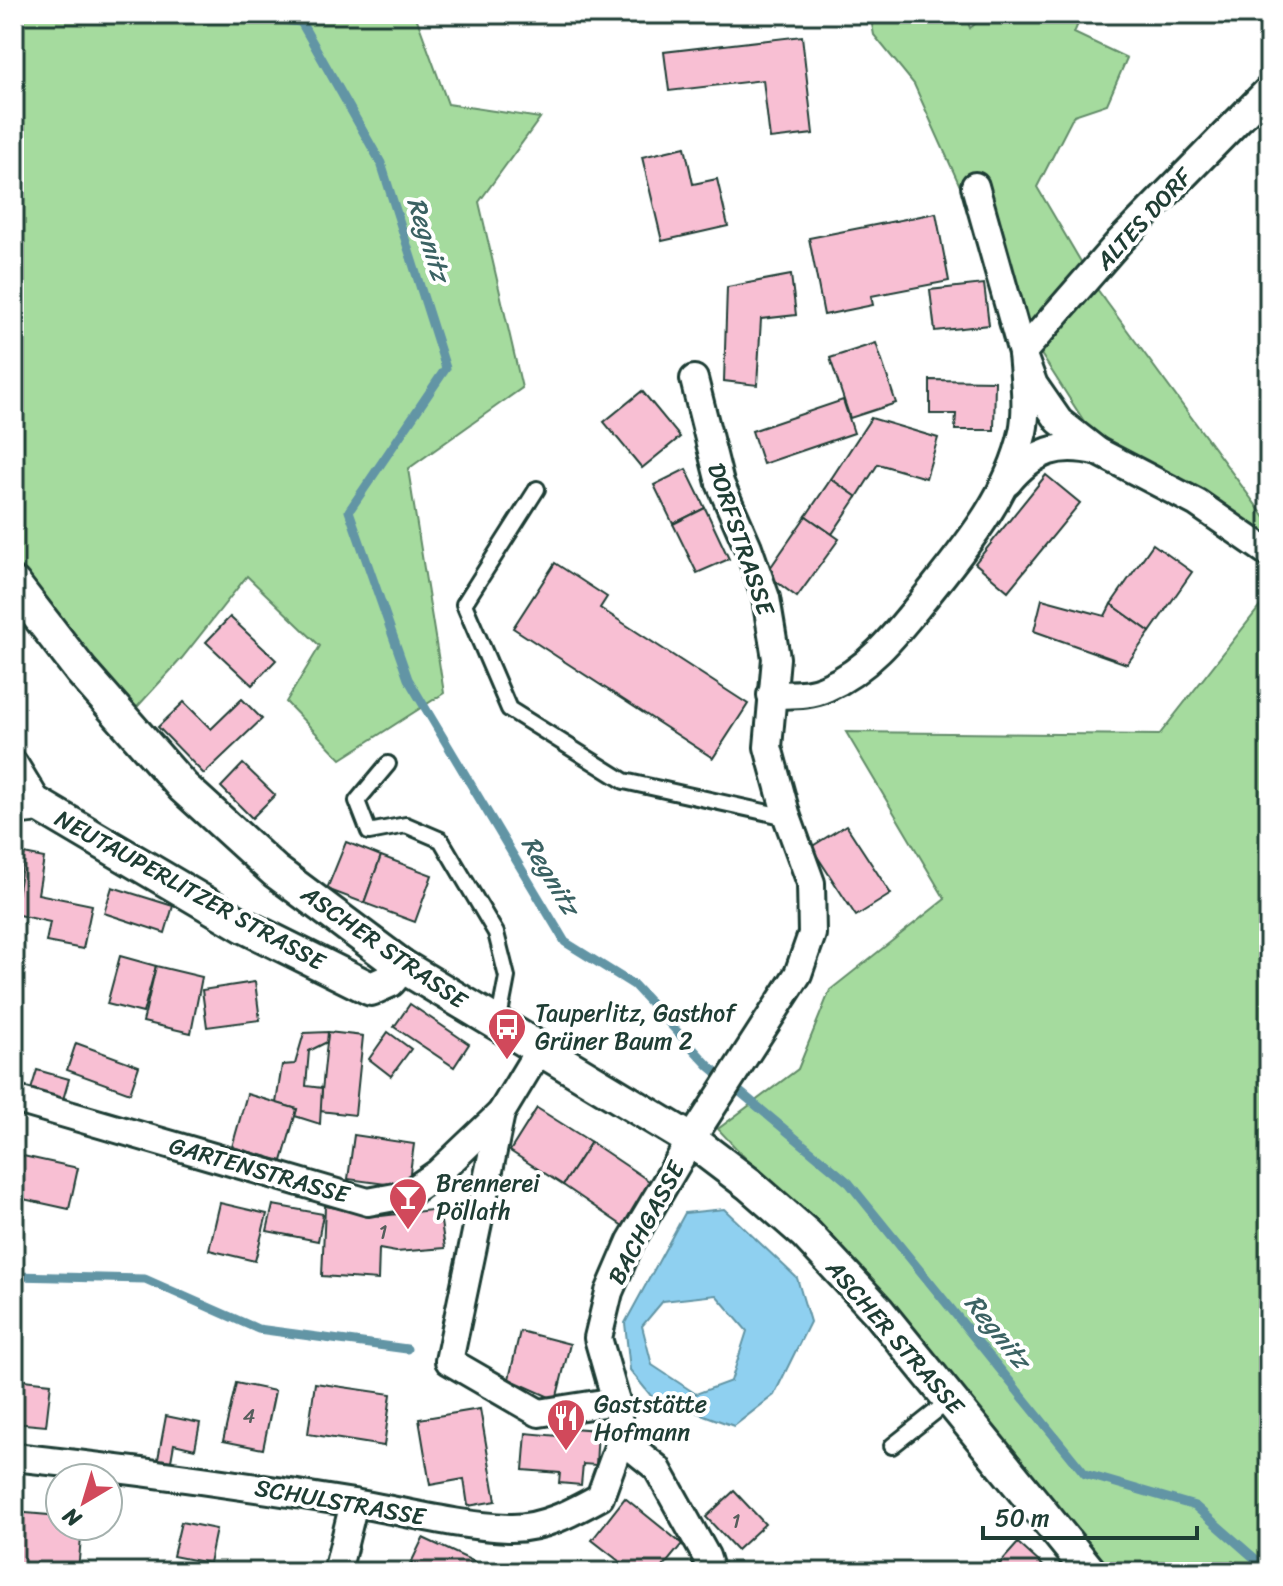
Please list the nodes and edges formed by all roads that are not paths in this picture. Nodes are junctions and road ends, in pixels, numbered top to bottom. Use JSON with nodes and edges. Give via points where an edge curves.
{"nodes":[{"id":1,"x":1269,"y":89,"type":"edge"},
{"id":2,"x":975,"y":186,"type":"dead end"},
{"id":3,"x":1022,"y":353,"type":"junction"},
{"id":4,"x":694,"y":379,"type":"dead end"},
{"id":5,"x":1099,"y":452,"type":"junction"},
{"id":6,"x":1003,"y":487,"type":"junction"},
{"id":7,"x":537,"y":489,"type":"dead end"},
{"id":8,"x":1269,"y":553,"type":"edge"},
{"id":9,"x":14,"y":584,"type":"edge"},
{"id":10,"x":771,"y":695,"type":"junction"},
{"id":11,"x":14,"y":764,"type":"edge"},
{"id":12,"x":388,"y":764,"type":"dead end"},
{"id":13,"x":26,"y":806,"type":"edge"},
{"id":14,"x":787,"y":817,"type":"junction"},
{"id":15,"x":402,"y":966,"type":"junction"},
{"id":16,"x":498,"y":1024,"type":"junction"},
{"id":17,"x":539,"y":1050,"type":"junction"},
{"id":18,"x":14,"y":1099,"type":"edge"},
{"id":19,"x":501,"y":1113,"type":"junction"},
{"id":20,"x":691,"y":1140,"type":"junction"},
{"id":21,"x":950,"y":1400,"type":"junction"},
{"id":22,"x":616,"y":1401,"type":"junction"},
{"id":23,"x":621,"y":1439,"type":"junction"},
{"id":24,"x":892,"y":1446,"type":"dead end"},
{"id":25,"x":14,"y":1457,"type":"edge"},
{"id":26,"x":354,"y":1503,"type":"junction"},
{"id":27,"x":337,"y":1572,"type":"edge"},
{"id":28,"x":711,"y":1572,"type":"edge"},
{"id":29,"x":1090,"y":1572,"type":"edge"}],
"edges":[{"from":1,"to":3,"type":"street","name":"ALTES DORF","via":[[1119,242]]},
{"from":2,"to":3,"type":"street"},
{"from":3,"to":5,"type":"street","via":[[1034,385],[1059,421]]},
{"from":3,"to":6,"type":"street","via":[[1024,429]]},
{"from":4,"to":10,"type":"street","name":"DORFSTRASSE","via":[[720,483],[766,598],[776,658]]},
{"from":5,"to":6,"type":"street","via":[[1051,450],[1022,465]]},
{"from":5,"to":8,"type":"street","via":[[1197,503]]},
{"from":6,"to":10,"type":"street","via":[[971,541],[887,645],[827,688]]},
{"from":7,"to":14,"type":"lane","via":[[464,604],[509,709],[624,781]]},
{"from":9,"to":15,"type":"street","name":"ASCHER STRASSE","via":[[81,671],[183,787],[275,871]]},
{"from":10,"to":14,"type":"street","name":"DORFSTRASSE","via":[[768,747]]},
{"from":11,"to":13,"type":"street"},
{"from":12,"to":16,"type":"lane","via":[[357,801],[369,832],[406,825],[441,840],[496,933],[507,977]]},
{"from":13,"to":15,"type":"street","name":"NEUTAUPERLITZER STRASSE","via":[[371,989],[389,981]]},
{"from":14,"to":20,"type":"street","name":"DORFSTRASSE","via":[[811,883],[812,934],[798,974]]},
{"from":15,"to":16,"type":"street","name":"ASCHER STRASSE"},
{"from":16,"to":17,"type":"street","name":"ASCHER STRASSE"},
{"from":17,"to":19,"type":"street","name":"GARTENSTRASSE"},
{"from":17,"to":20,"type":"street","name":"ASCHER STRASSE"},
{"from":18,"to":19,"type":"street","name":"GARTENSTRASSE","via":[[368,1202],[406,1195],[438,1173]]},
{"from":19,"to":22,"type":"street","via":[[449,1361],[539,1413]]},
{"from":20,"to":21,"type":"street","name":"ASCHER STRASSE","via":[[806,1234]]},
{"from":20,"to":22,"type":"street","name":"BACHGASSE","via":[[631,1241],[609,1292],[598,1338]]},
{"from":21,"to":24,"type":"lane"},
{"from":21,"to":29,"type":"street","name":"ASCHER STRASSE"},
{"from":22,"to":23,"type":"street","name":"BACHGASSE"},
{"from":23,"to":26,"type":"street","name":"SCHULSTRASSE","via":[[600,1497],[565,1517],[512,1528]]},
{"from":23,"to":28,"type":"street","via":[[657,1468]]},
{"from":25,"to":26,"type":"street","name":"SCHULSTRASSE"},
{"from":26,"to":27,"type":"street"}]}
